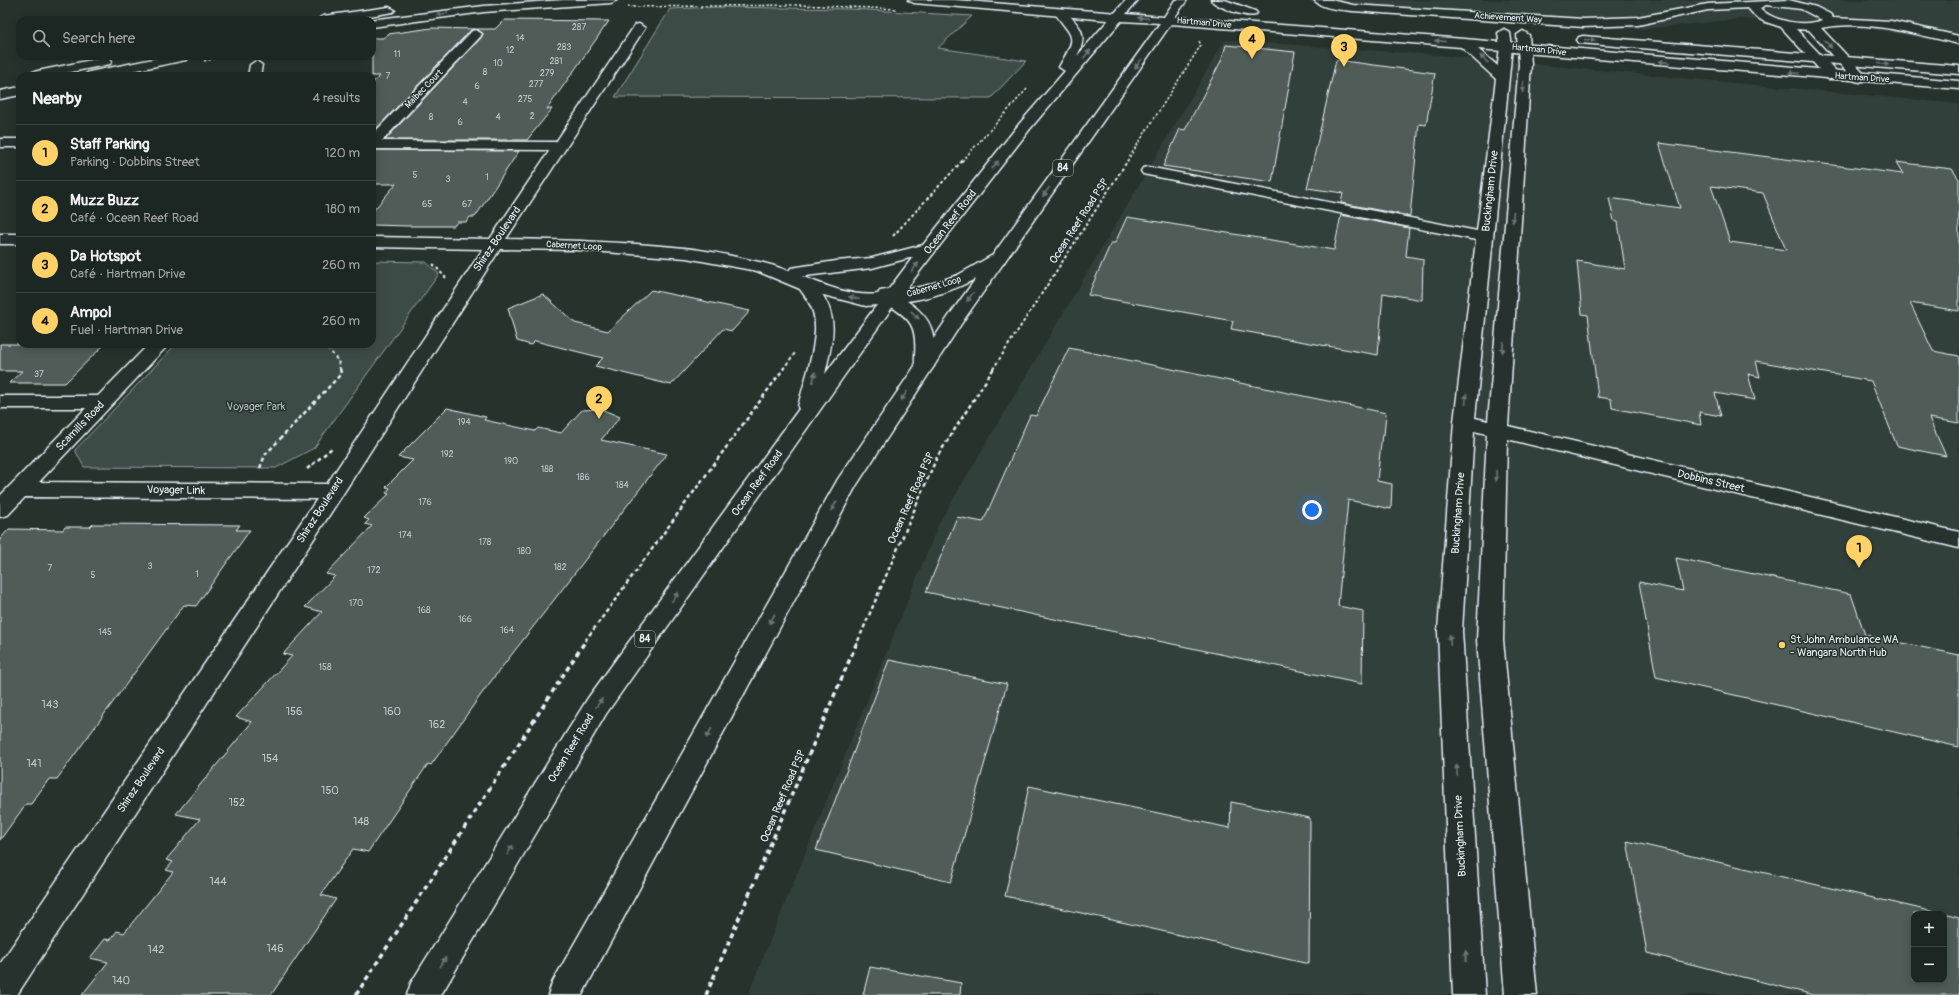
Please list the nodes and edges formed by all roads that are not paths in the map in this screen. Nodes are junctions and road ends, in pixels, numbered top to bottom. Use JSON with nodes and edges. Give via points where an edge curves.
{"nodes":[{"id":1,"x":470,"y":0,"type":"edge"},
{"id":2,"x":611,"y":0,"type":"edge"},
{"id":3,"x":914,"y":0,"type":"edge"},
{"id":4,"x":1320,"y":0,"type":"edge"},
{"id":5,"x":1791,"y":0,"type":"edge"},
{"id":6,"x":1116,"y":2,"type":"dead end"},
{"id":7,"x":1131,"y":2,"type":"edge"},
{"id":8,"x":1763,"y":2,"type":"edge"},
{"id":9,"x":1179,"y":3,"type":"edge"},
{"id":10,"x":1145,"y":4,"type":"dead end"},
{"id":11,"x":1161,"y":5,"type":"dead end"},
{"id":12,"x":1215,"y":5,"type":"edge"},
{"id":13,"x":1807,"y":7,"type":"junction"},
{"id":14,"x":1191,"y":8,"type":"dead end"},
{"id":15,"x":1697,"y":11,"type":"junction"},
{"id":16,"x":1818,"y":11,"type":"junction"},
{"id":17,"x":1060,"y":12,"type":"junction"},
{"id":18,"x":1255,"y":14,"type":"dead end"},
{"id":19,"x":352,"y":16,"type":"edge"},
{"id":20,"x":1118,"y":17,"type":"junction"},
{"id":21,"x":1767,"y":18,"type":"junction"},
{"id":22,"x":1168,"y":20,"type":"junction"},
{"id":23,"x":1829,"y":21,"type":"junction"},
{"id":24,"x":376,"y":22,"type":"edge"},
{"id":25,"x":1785,"y":24,"type":"junction"},
{"id":26,"x":1891,"y":25,"type":"junction"},
{"id":27,"x":1812,"y":26,"type":"junction"},
{"id":28,"x":639,"y":28,"type":"dead end"},
{"id":29,"x":476,"y":34,"type":"dead end"},
{"id":30,"x":1171,"y":37,"type":"dead end"},
{"id":31,"x":1392,"y":38,"type":"junction"},
{"id":32,"x":1570,"y":38,"type":"dead end"},
{"id":33,"x":1203,"y":40,"type":"road end"},
{"id":34,"x":1959,"y":40,"type":"edge"},
{"id":35,"x":1517,"y":42,"type":"junction"},
{"id":36,"x":1464,"y":43,"type":"junction"},
{"id":37,"x":1802,"y":43,"type":"junction"},
{"id":38,"x":1151,"y":46,"type":"junction"},
{"id":39,"x":1729,"y":51,"type":"junction"},
{"id":40,"x":1817,"y":58,"type":"junction"},
{"id":41,"x":110,"y":60,"type":"edge"},
{"id":42,"x":167,"y":60,"type":"edge"},
{"id":43,"x":1845,"y":61,"type":"junction"},
{"id":44,"x":1959,"y":70,"type":"edge"},
{"id":45,"x":52,"y":72,"type":"edge"},
{"id":46,"x":109,"y":72,"type":"edge"},
{"id":47,"x":1833,"y":76,"type":"junction"},
{"id":48,"x":1502,"y":77,"type":"junction"},
{"id":49,"x":1860,"y":78,"type":"junction"},
{"id":50,"x":16,"y":80,"type":"edge"},
{"id":51,"x":0,"y":83,"type":"edge"},
{"id":52,"x":1959,"y":85,"type":"edge"},
{"id":53,"x":16,"y":92,"type":"edge"},
{"id":54,"x":0,"y":95,"type":"edge"},
{"id":55,"x":1025,"y":126,"type":"junction"},
{"id":56,"x":376,"y":140,"type":"edge"},
{"id":57,"x":0,"y":142,"type":"edge"},
{"id":58,"x":16,"y":143,"type":"edge"},
{"id":59,"x":376,"y":144,"type":"edge"},
{"id":60,"x":560,"y":146,"type":"junction"},
{"id":61,"x":1148,"y":171,"type":"dead end"},
{"id":62,"x":1485,"y":237,"type":"junction"},
{"id":63,"x":0,"y":239,"type":"edge"},
{"id":64,"x":16,"y":239,"type":"edge"},
{"id":65,"x":376,"y":242,"type":"edge"},
{"id":66,"x":495,"y":243,"type":"junction"},
{"id":67,"x":930,"y":248,"type":"junction"},
{"id":68,"x":997,"y":260,"type":"junction"},
{"id":69,"x":802,"y":279,"type":"junction"},
{"id":70,"x":890,"y":298,"type":"junction"},
{"id":71,"x":156,"y":348,"type":"edge"},
{"id":72,"x":924,"y":366,"type":"junction"},
{"id":73,"x":0,"y":402,"type":"edge"},
{"id":74,"x":103,"y":402,"type":"junction"},
{"id":75,"x":806,"y":416,"type":"junction"},
{"id":76,"x":1464,"y":422,"type":"junction"},
{"id":77,"x":1497,"y":430,"type":"junction"},
{"id":78,"x":19,"y":489,"type":"junction"},
{"id":79,"x":333,"y":492,"type":"junction"},
{"id":80,"x":0,"y":509,"type":"edge"},
{"id":81,"x":1959,"y":540,"type":"edge"},
{"id":82,"x":0,"y":992,"type":"edge"},
{"id":83,"x":423,"y":995,"type":"edge"},
{"id":84,"x":564,"y":995,"type":"edge"},
{"id":85,"x":1469,"y":995,"type":"edge"},
{"id":86,"x":1521,"y":995,"type":"edge"}],
"edges":[{"from":1,"to":19,"type":"street"},
{"from":2,"to":24,"type":"street","one_way":true,"via":[[484,9]]},
{"from":3,"to":17,"type":"street","name":"Hartman Drive"},
{"from":4,"to":15,"type":"street","name":"Achievement Way","via":[[1352,8],[1583,23],[1638,20]]},
{"from":5,"to":13,"type":"street"},
{"from":6,"to":7,"type":"street"},
{"from":7,"to":10,"type":"street"},
{"from":7,"to":20,"type":"street","name":"Ocean Reef Road","number":"84"},
{"from":8,"to":13,"type":"street","name":"Achievement Way"},
{"from":8,"to":15,"type":"street","name":"Achievement Way","via":[[1708,7]]},
{"from":8,"to":21,"type":"street","via":[[1754,8]]},
{"from":9,"to":11,"type":"street","name":"Hartman Drive"},
{"from":9,"to":14,"type":"street","name":"Hartman Drive"},
{"from":9,"to":22,"type":"street","number":"84"},
{"from":12,"to":18,"type":"street","name":"Hartman Drive"},
{"from":13,"to":16,"type":"street"},
{"from":15,"to":21,"type":"street","name":"Achievement Way"},
{"from":16,"to":23,"type":"street"},
{"from":16,"to":26,"type":"street"},
{"from":17,"to":20,"type":"street","name":"Hartman Drive"},
{"from":17,"to":55,"type":"street","via":[[1076,29],[1078,41],[1063,71],[1038,102]]},
{"from":22,"to":20,"type":"street","name":"Hartman Drive","one_way":true},
{"from":55,"to":20,"type":"street","name":"Ocean Reef Road","number":"84","one_way":true},
{"from":21,"to":25,"type":"street","name":"Achievement Way"},
{"from":22,"to":31,"type":"street","name":"Hartman Drive"},
{"from":22,"to":38,"type":"street","number":"84"},
{"from":23,"to":26,"type":"street"},
{"from":23,"to":27,"type":"street","via":[[1824,25]]},
{"from":25,"to":27,"type":"street","name":"Achievement Way"},
{"from":25,"to":37,"type":"street"},
{"from":26,"to":34,"type":"street"},
{"from":27,"to":43,"type":"street","one_way":true},
{"from":28,"to":60,"type":"street","name":"Shiraz Boulevard"},
{"from":29,"to":56,"type":"street","name":"Malbec Court"},
{"from":30,"to":38,"type":"street"},
{"from":31,"to":33,"type":"street","via":[[1268,34]]},
{"from":36,"to":31,"type":"street","name":"Hartman Drive","one_way":true},
{"from":32,"to":39,"type":"street","name":"Hartman Drive","one_way":true},
{"from":35,"to":36,"type":"street","name":"Hartman Drive"},
{"from":47,"to":35,"type":"street","name":"Hartman Drive","one_way":true,"via":[[1639,60],[1559,61]]},
{"from":35,"to":48,"type":"street","name":"Buckingham Drive"},
{"from":35,"to":77,"type":"street","one_way":true},
{"from":48,"to":36,"type":"street","one_way":true},
{"from":37,"to":39,"type":"street","via":[[1776,49]]},
{"from":37,"to":40,"type":"street"},
{"from":38,"to":68,"type":"street","number":"84","one_way":true},
{"from":39,"to":40,"type":"street","name":"Hartman Drive"},
{"from":40,"to":43,"type":"street","name":"Hartman Drive"},
{"from":40,"to":47,"type":"street"},
{"from":41,"to":45,"type":"street"},
{"from":42,"to":46,"type":"street"},
{"from":43,"to":44,"type":"street","name":"Hartman Drive","one_way":true},
{"from":43,"to":49,"type":"street"},
{"from":47,"to":49,"type":"street","name":"Hartman Drive"},
{"from":48,"to":62,"type":"street","name":"Buckingham Drive"},
{"from":49,"to":52,"type":"street","name":"Hartman Drive"},
{"from":50,"to":51,"type":"street"},
{"from":53,"to":54,"type":"street"},
{"from":67,"to":55,"type":"street","name":"Ocean Reef Road","number":"84","one_way":true},
{"from":57,"to":58,"type":"street"},
{"from":59,"to":60,"type":"street"},
{"from":60,"to":66,"type":"street","name":"Shiraz Boulevard"},
{"from":61,"to":62,"type":"street"},
{"from":76,"to":62,"type":"street","name":"Buckingham Drive","one_way":true},
{"from":63,"to":64,"type":"street"},
{"from":65,"to":66,"type":"street","name":"Cabernet Loop"},
{"from":66,"to":69,"type":"street","name":"Cabernet Loop","via":[[577,245],[686,253],[761,267]]},
{"from":66,"to":79,"type":"street","name":"Shiraz Boulevard"},
{"from":67,"to":69,"type":"street","via":[[872,263],[836,266]]},
{"from":70,"to":67,"type":"street","name":"Ocean Reef Road","number":"84","one_way":true},
{"from":68,"to":70,"type":"street","name":"Cabernet Loop","via":[[964,279],[915,294]]},
{"from":68,"to":72,"type":"street","number":"84","one_way":true},
{"from":69,"to":70,"type":"street","name":"Cabernet Loop","via":[[814,274],[876,288]]},
{"from":75,"to":69,"type":"street","one_way":true,"via":[[824,318],[820,304]]},
{"from":70,"to":72,"type":"street","name":"Cabernet Loop","one_way":true,"via":[[910,310],[922,322]]},
{"from":70,"to":75,"type":"street","name":"Ocean Reef Road","number":"84"},
{"from":71,"to":74,"type":"street","name":"Scamills Road"},
{"from":72,"to":84,"type":"street","number":"84","one_way":true,"via":[[846,484]]},
{"from":73,"to":74,"type":"street"},
{"from":74,"to":78,"type":"street","name":"Scamills Road"},
{"from":83,"to":75,"type":"street","name":"Ocean Reef Road","number":"84","one_way":true,"via":[[597,706]]},
{"from":76,"to":77,"type":"street","name":"Dobbins Street"},
{"from":85,"to":76,"type":"street","name":"Buckingham Drive","one_way":true,"via":[[1450,631]]},
{"from":77,"to":81,"type":"street","name":"Dobbins Street"},
{"from":77,"to":86,"type":"street","one_way":true,"via":[[1490,640]]},
{"from":78,"to":79,"type":"street","name":"Voyager Link"},
{"from":78,"to":80,"type":"street","name":"Scamills Road"},
{"from":79,"to":82,"type":"street","name":"Shiraz Boulevard"}]}
